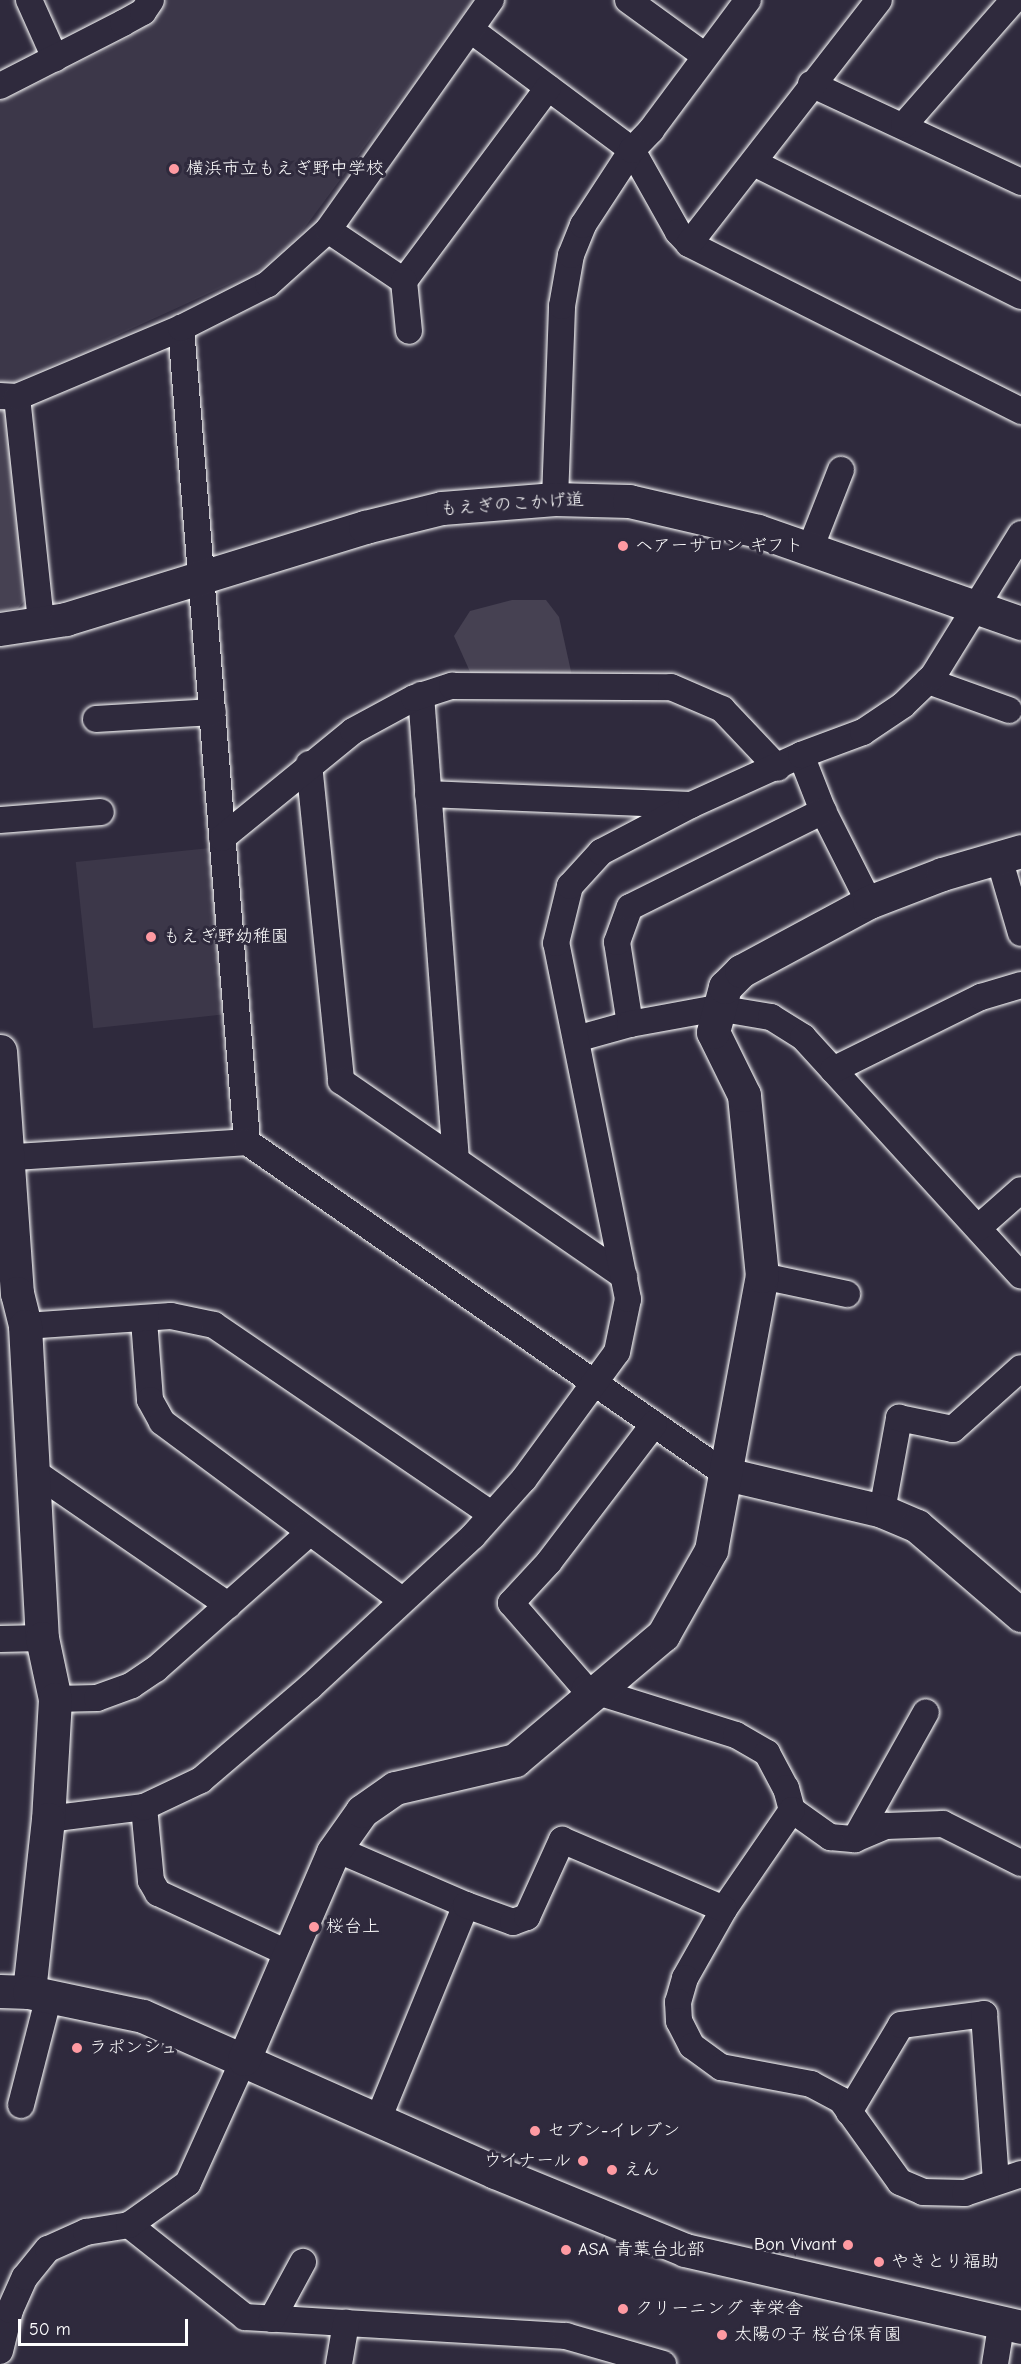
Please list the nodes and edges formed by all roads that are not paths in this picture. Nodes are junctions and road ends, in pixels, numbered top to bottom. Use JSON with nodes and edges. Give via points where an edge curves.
{"nodes":[{"id":1,"x":29,"y":0,"type":"edge"},
{"id":2,"x":151,"y":0,"type":"edge"},
{"id":3,"x":491,"y":0,"type":"edge"},
{"id":4,"x":628,"y":0,"type":"edge"},
{"id":5,"x":748,"y":0,"type":"edge"},
{"id":6,"x":879,"y":0,"type":"edge"},
{"id":7,"x":1014,"y":0,"type":"edge"},
{"id":8,"x":471,"y":30,"type":"junction"},
{"id":9,"x":705,"y":56,"type":"junction"},
{"id":10,"x":55,"y":58,"type":"junction"},
{"id":11,"x":811,"y":84,"type":"junction"},
{"id":12,"x":0,"y":86,"type":"edge"},
{"id":13,"x":548,"y":88,"type":"junction"},
{"id":14,"x":904,"y":124,"type":"junction"},
{"id":15,"x":632,"y":150,"type":"junction"},
{"id":16,"x":754,"y":163,"type":"junction"},
{"id":17,"x":1021,"y":182,"type":"edge"},
{"id":18,"x":328,"y":230,"type":"junction"},
{"id":19,"x":689,"y":244,"type":"junction"},
{"id":20,"x":404,"y":281,"type":"junction"},
{"id":21,"x":1021,"y":296,"type":"edge"},
{"id":22,"x":181,"y":328,"type":"junction"},
{"id":23,"x":409,"y":331,"type":"dead end"},
{"id":24,"x":8,"y":397,"type":"edge"},
{"id":25,"x":1021,"y":411,"type":"edge"},
{"id":26,"x":841,"y":470,"type":"dead end"},
{"id":27,"x":555,"y":499,"type":"junction"},
{"id":28,"x":1021,"y":534,"type":"edge"},
{"id":29,"x":810,"y":549,"type":"junction"},
{"id":30,"x":202,"y":576,"type":"junction"},
{"id":31,"x":978,"y":609,"type":"junction"},
{"id":32,"x":41,"y":623,"type":"junction"},
{"id":33,"x":1021,"y":623,"type":"edge"},
{"id":34,"x":0,"y":629,"type":"edge"},
{"id":35,"x":928,"y":681,"type":"junction"},
{"id":36,"x":421,"y":695,"type":"junction"},
{"id":37,"x":1009,"y":710,"type":"dead end"},
{"id":38,"x":213,"y":712,"type":"junction"},
{"id":39,"x":96,"y":719,"type":"dead end"},
{"id":40,"x":801,"y":755,"type":"junction"},
{"id":41,"x":309,"y":764,"type":"junction"},
{"id":42,"x":778,"y":768,"type":"junction"},
{"id":43,"x":428,"y":794,"type":"junction"},
{"id":44,"x":690,"y":805,"type":"junction"},
{"id":45,"x":100,"y":812,"type":"dead end"},
{"id":46,"x":823,"y":812,"type":"junction"},
{"id":47,"x":0,"y":819,"type":"edge"},
{"id":48,"x":222,"y":838,"type":"junction"},
{"id":49,"x":1010,"y":854,"type":"edge"},
{"id":50,"x":869,"y":902,"type":"junction"},
{"id":51,"x":1021,"y":933,"type":"edge"},
{"id":52,"x":1021,"y":985,"type":"edge"},
{"id":53,"x":717,"y":1008,"type":"junction"},
{"id":54,"x":630,"y":1024,"type":"junction"},
{"id":55,"x":576,"y":1040,"type":"junction"},
{"id":56,"x":0,"y":1051,"type":"edge"},
{"id":57,"x":833,"y":1070,"type":"junction"},
{"id":58,"x":247,"y":1142,"type":"junction"},
{"id":59,"x":5,"y":1158,"type":"edge"},
{"id":60,"x":456,"y":1158,"type":"junction"},
{"id":61,"x":1021,"y":1190,"type":"edge"},
{"id":62,"x":978,"y":1228,"type":"junction"},
{"id":63,"x":624,"y":1276,"type":"junction"},
{"id":64,"x":762,"y":1276,"type":"junction"},
{"id":65,"x":1021,"y":1276,"type":"edge"},
{"id":66,"x":9,"y":1294,"type":"edge"},
{"id":67,"x":847,"y":1294,"type":"dead end"},
{"id":68,"x":144,"y":1320,"type":"junction"},
{"id":69,"x":25,"y":1326,"type":"junction"},
{"id":70,"x":1021,"y":1368,"type":"edge"},
{"id":71,"x":595,"y":1383,"type":"junction"},
{"id":72,"x":654,"y":1424,"type":"junction"},
{"id":73,"x":33,"y":1470,"type":"junction"},
{"id":74,"x":726,"y":1473,"type":"junction"},
{"id":75,"x":882,"y":1510,"type":"junction"},
{"id":76,"x":491,"y":1514,"type":"junction"},
{"id":77,"x":309,"y":1533,"type":"junction"},
{"id":78,"x":402,"y":1600,"type":"junction"},
{"id":79,"x":228,"y":1605,"type":"junction"},
{"id":80,"x":1021,"y":1615,"type":"edge"},
{"id":81,"x":42,"y":1638,"type":"junction"},
{"id":82,"x":0,"y":1639,"type":"edge"},
{"id":83,"x":597,"y":1693,"type":"junction"},
{"id":84,"x":55,"y":1699,"type":"junction"},
{"id":85,"x":926,"y":1712,"type":"dead end"},
{"id":86,"x":144,"y":1807,"type":"junction"},
{"id":87,"x":792,"y":1810,"type":"junction"},
{"id":88,"x":48,"y":1819,"type":"junction"},
{"id":89,"x":855,"y":1839,"type":"junction"},
{"id":90,"x":336,"y":1849,"type":"junction"},
{"id":91,"x":1021,"y":1863,"type":"edge"},
{"id":92,"x":466,"y":1905,"type":"junction"},
{"id":93,"x":724,"y":1909,"type":"junction"},
{"id":94,"x":287,"y":1953,"type":"junction"},
{"id":95,"x":26,"y":1993,"type":"edge"},
{"id":96,"x":244,"y":2059,"type":"junction"},
{"id":97,"x":21,"y":2105,"type":"dead end"},
{"id":98,"x":849,"y":2112,"type":"junction"},
{"id":99,"x":378,"y":2120,"type":"junction"},
{"id":100,"x":1021,"y":2174,"type":"edge"},
{"id":101,"x":996,"y":2181,"type":"junction"},
{"id":102,"x":129,"y":2225,"type":"junction"},
{"id":103,"x":303,"y":2262,"type":"dead end"},
{"id":104,"x":272,"y":2319,"type":"junction"},
{"id":105,"x":346,"y":2323,"type":"junction"},
{"id":106,"x":1011,"y":2326,"type":"edge"},
{"id":107,"x":0,"y":2351,"type":"edge"},
{"id":108,"x":339,"y":2364,"type":"edge"},
{"id":109,"x":663,"y":2364,"type":"edge"},
{"id":110,"x":995,"y":2364,"type":"edge"}],
"edges":[{"from":1,"to":10,"type":"street"},
{"from":2,"to":10,"type":"street","via":[[143,12]]},
{"from":3,"to":8,"type":"street"},
{"from":4,"to":9,"type":"street"},
{"from":5,"to":9,"type":"street"},
{"from":6,"to":11,"type":"street"},
{"from":7,"to":14,"type":"street"},
{"from":8,"to":13,"type":"street"},
{"from":8,"to":18,"type":"street"},
{"from":9,"to":15,"type":"street"},
{"from":10,"to":12,"type":"street"},
{"from":11,"to":14,"type":"street"},
{"from":11,"to":16,"type":"street"},
{"from":13,"to":15,"type":"street"},
{"from":13,"to":20,"type":"street"},
{"from":14,"to":17,"type":"street"},
{"from":15,"to":19,"type":"street","via":[[678,232]]},
{"from":15,"to":27,"type":"street","via":[[583,225],[564,279]]},
{"from":16,"to":19,"type":"street"},
{"from":16,"to":21,"type":"street"},
{"from":18,"to":20,"type":"street"},
{"from":18,"to":22,"type":"street","via":[[268,284]]},
{"from":19,"to":25,"type":"street"},
{"from":20,"to":23,"type":"street"},
{"from":22,"to":24,"type":"street"},
{"from":22,"to":30,"type":"street"},
{"from":24,"to":32,"type":"street"},
{"from":26,"to":29,"type":"street"},
{"from":27,"to":29,"type":"street","name":"もえぎのこかげ道","via":[[652,505],[758,531]]},
{"from":27,"to":30,"type":"street","name":"もえぎのこかげ道","via":[[442,508]]},
{"from":28,"to":31,"type":"street"},
{"from":29,"to":31,"type":"street","name":"もえぎのこかげ道"},
{"from":30,"to":32,"type":"street","name":"もえぎのこかげ道","via":[[146,597]]},
{"from":30,"to":38,"type":"street"},
{"from":31,"to":33,"type":"street","name":"もえぎのこかげ道"},
{"from":31,"to":35,"type":"street"},
{"from":32,"to":34,"type":"street","name":"もえぎのこかげ道"},
{"from":35,"to":37,"type":"street"},
{"from":35,"to":40,"type":"street","via":[[903,705],[863,732]]},
{"from":36,"to":41,"type":"street","via":[[353,731]]},
{"from":36,"to":42,"type":"street","via":[[452,687],[670,687],[722,709]]},
{"from":36,"to":43,"type":"street"},
{"from":38,"to":39,"type":"street"},
{"from":38,"to":48,"type":"street"},
{"from":40,"to":42,"type":"street"},
{"from":40,"to":46,"type":"street"},
{"from":41,"to":48,"type":"street","via":[[278,796]]},
{"from":41,"to":60,"type":"street","via":[[341,1081]]},
{"from":42,"to":44,"type":"street"},
{"from":43,"to":44,"type":"street"},
{"from":43,"to":60,"type":"street"},
{"from":44,"to":55,"type":"street","via":[[601,852],[570,886],[556,943]]},
{"from":45,"to":47,"type":"street"},
{"from":46,"to":50,"type":"street"},
{"from":46,"to":54,"type":"street","via":[[630,907],[617,942]]},
{"from":48,"to":58,"type":"street"},
{"from":49,"to":50,"type":"street"},
{"from":49,"to":51,"type":"street"},
{"from":50,"to":53,"type":"street","via":[[741,970],[725,987]]},
{"from":52,"to":57,"type":"street","via":[[981,997]]},
{"from":53,"to":54,"type":"street"},
{"from":53,"to":57,"type":"street","via":[[771,1017],[803,1037]]},
{"from":53,"to":64,"type":"street","via":[[713,1032],[744,1095]]},
{"from":54,"to":55,"type":"street"},
{"from":55,"to":63,"type":"street"},
{"from":56,"to":59,"type":"street"},
{"from":57,"to":62,"type":"street"},
{"from":58,"to":59,"type":"street"},
{"from":58,"to":71,"type":"street"},
{"from":59,"to":66,"type":"street"},
{"from":60,"to":63,"type":"street"},
{"from":61,"to":62,"type":"street"},
{"from":62,"to":65,"type":"street"},
{"from":63,"to":71,"type":"street","via":[[626,1322],[617,1352]]},
{"from":64,"to":67,"type":"street"},
{"from":64,"to":74,"type":"street"},
{"from":66,"to":69,"type":"street"},
{"from":68,"to":69,"type":"street"},
{"from":68,"to":76,"type":"street","via":[[171,1316],[214,1325]]},
{"from":68,"to":77,"type":"street","via":[[150,1400],[162,1422]]},
{"from":69,"to":73,"type":"street"},
{"from":70,"to":75,"type":"street","via":[[953,1429],[899,1418]]},
{"from":71,"to":72,"type":"street"},
{"from":71,"to":76,"type":"street","via":[[508,1499]]},
{"from":72,"to":74,"type":"street"},
{"from":72,"to":83,"type":"street","via":[[549,1562],[511,1604],[585,1688]]},
{"from":73,"to":79,"type":"street"},
{"from":73,"to":81,"type":"street"},
{"from":74,"to":75,"type":"street"},
{"from":74,"to":83,"type":"street","via":[[711,1550],[663,1635]]},
{"from":75,"to":80,"type":"street","via":[[917,1526]]},
{"from":76,"to":78,"type":"street"},
{"from":77,"to":78,"type":"street"},
{"from":77,"to":79,"type":"street"},
{"from":78,"to":86,"type":"street","via":[[310,1687],[201,1780]]},
{"from":79,"to":84,"type":"street","via":[[156,1669],[132,1685],[97,1698]]},
{"from":81,"to":82,"type":"street"},
{"from":81,"to":84,"type":"street"},
{"from":83,"to":87,"type":"street","via":[[736,1735],[767,1754],[786,1788]]},
{"from":83,"to":90,"type":"street","via":[[516,1760],[395,1788],[362,1811],[345,1830]]},
{"from":84,"to":88,"type":"street"},
{"from":85,"to":89,"type":"street"},
{"from":86,"to":88,"type":"street"},
{"from":86,"to":94,"type":"street","via":[[151,1881],[158,1893]]},
{"from":87,"to":89,"type":"street","via":[[830,1837]]},
{"from":87,"to":93,"type":"street"},
{"from":88,"to":95,"type":"street"},
{"from":89,"to":91,"type":"street","via":[[886,1826],[943,1824]]},
{"from":90,"to":92,"type":"street"},
{"from":90,"to":94,"type":"street"},
{"from":92,"to":93,"type":"street","via":[[513,1922],[527,1917],[562,1840]]},
{"from":92,"to":99,"type":"street"},
{"from":93,"to":98,"type":"street","via":[[681,1988],[679,2021],[692,2046],[721,2067],[811,2085],[841,2100]]},
{"from":94,"to":96,"type":"street"},
{"from":95,"to":96,"type":"street","via":[[143,2016]]},
{"from":95,"to":97,"type":"street"},
{"from":96,"to":99,"type":"street"},
{"from":96,"to":102,"type":"street","via":[[188,2183]]},
{"from":98,"to":101,"type":"street","via":[[900,2182],[923,2192],[943,2194],[965,2193]]},
{"from":98,"to":101,"type":"street","via":[[901,2025],[984,2014]]},
{"from":99,"to":106,"type":"street","via":[[685,2250]]},
{"from":100,"to":101,"type":"street"},
{"from":102,"to":104,"type":"street","via":[[228,2307],[245,2317]]},
{"from":102,"to":107,"type":"street","via":[[86,2232],[48,2249],[25,2277],[10,2310]]},
{"from":103,"to":104,"type":"street"},
{"from":104,"to":105,"type":"street"},
{"from":105,"to":108,"type":"street"},
{"from":105,"to":109,"type":"street","via":[[566,2337]]},
{"from":106,"to":110,"type":"street"}]}
